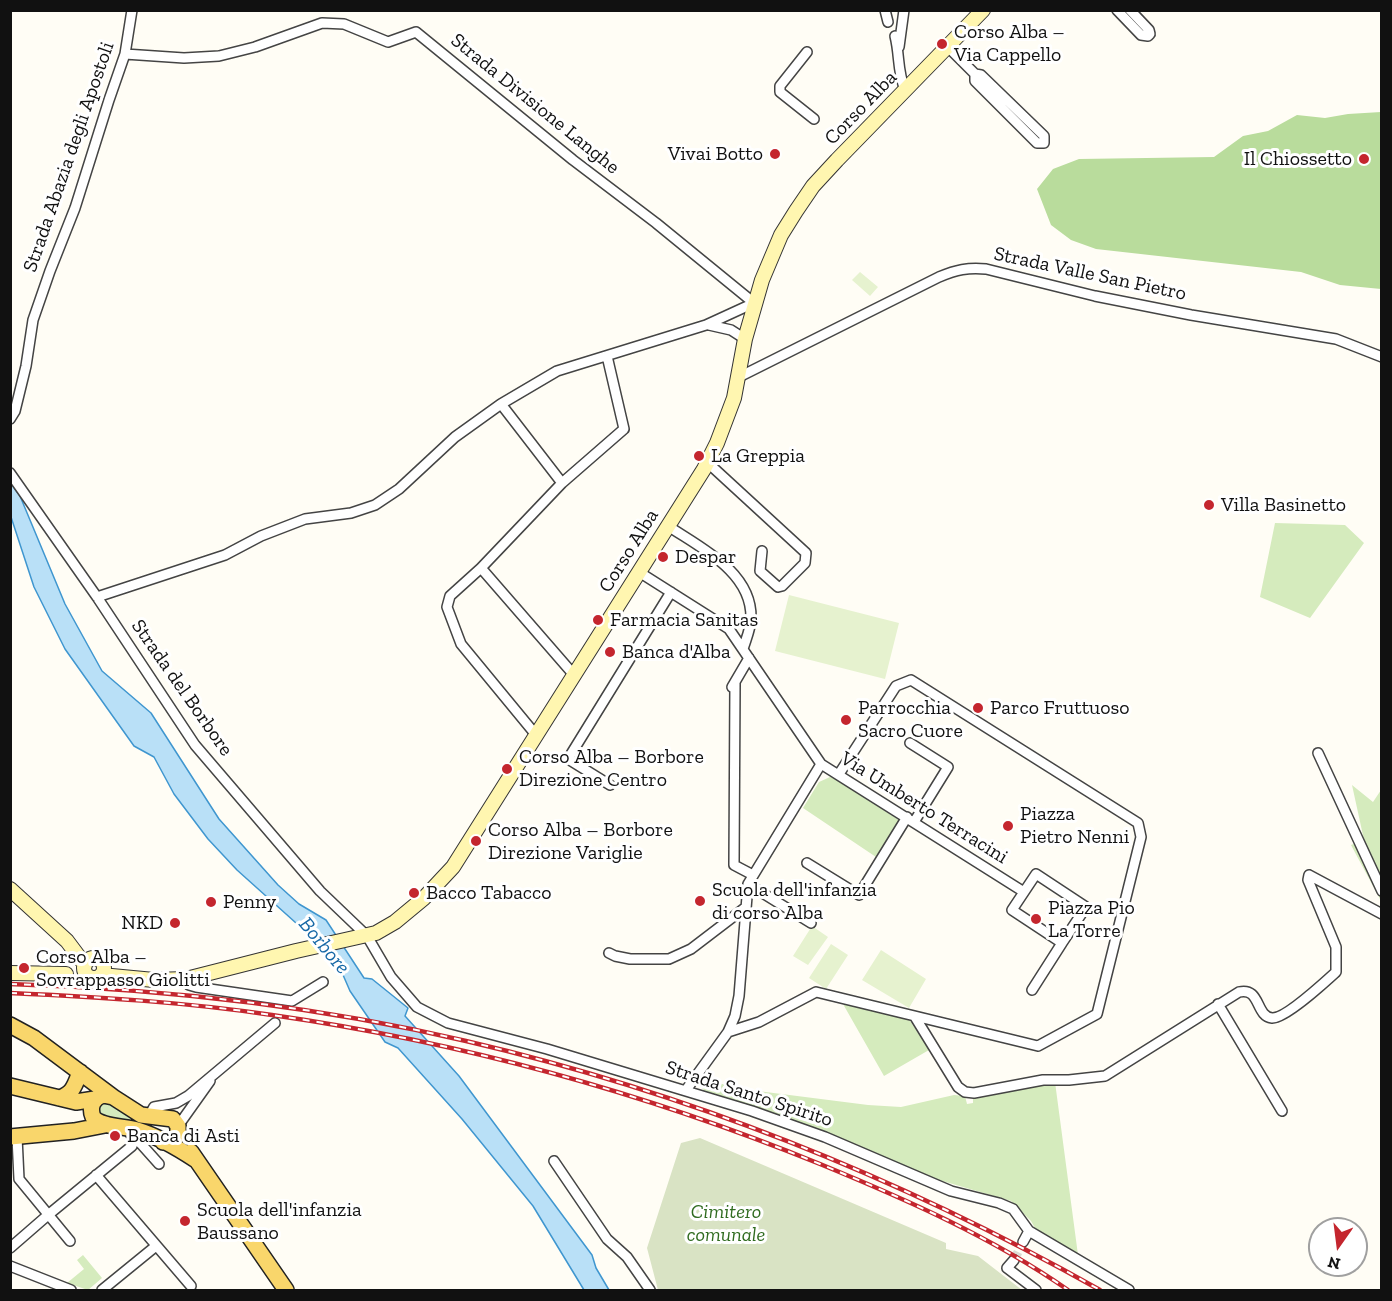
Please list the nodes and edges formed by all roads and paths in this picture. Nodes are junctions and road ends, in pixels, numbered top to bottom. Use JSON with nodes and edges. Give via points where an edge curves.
{"nodes":[{"id":1,"x":132,"y":10,"type":"edge"},
{"id":2,"x":885,"y":10,"type":"edge"},
{"id":3,"x":904,"y":10,"type":"edge"},
{"id":4,"x":983,"y":10,"type":"edge"},
{"id":5,"x":1117,"y":10,"type":"edge"},
{"id":6,"x":1130,"y":10,"type":"edge"},
{"id":7,"x":888,"y":22,"type":"dead end"},
{"id":8,"x":895,"y":36,"type":"dead end"},
{"id":9,"x":948,"y":47,"type":"junction"},
{"id":10,"x":898,"y":49,"type":"junction"},
{"id":11,"x":807,"y":52,"type":"dead end"},
{"id":12,"x":125,"y":54,"type":"junction"},
{"id":13,"x":975,"y":74,"type":"junction"},
{"id":14,"x":905,"y":90,"type":"junction"},
{"id":15,"x":814,"y":119,"type":"dead end"},
{"id":16,"x":754,"y":303,"type":"junction"},
{"id":17,"x":706,"y":325,"type":"junction"},
{"id":18,"x":745,"y":339,"type":"junction"},
{"id":19,"x":607,"y":356,"type":"junction"},
{"id":20,"x":1382,"y":357,"type":"edge"},
{"id":21,"x":739,"y":377,"type":"junction"},
{"id":22,"x":501,"y":404,"type":"junction"},
{"id":23,"x":10,"y":419,"type":"edge"},
{"id":24,"x":707,"y":462,"type":"junction"},
{"id":25,"x":10,"y":472,"type":"edge"},
{"id":26,"x":562,"y":483,"type":"junction"},
{"id":27,"x":668,"y":526,"type":"junction"},
{"id":28,"x":762,"y":551,"type":"dead end"},
{"id":29,"x":482,"y":568,"type":"junction"},
{"id":30,"x":639,"y":572,"type":"junction"},
{"id":31,"x":671,"y":592,"type":"junction"},
{"id":32,"x":97,"y":597,"type":"junction"},
{"id":33,"x":743,"y":649,"type":"junction"},
{"id":34,"x":749,"y":658,"type":"junction"},
{"id":35,"x":574,"y":675,"type":"junction"},
{"id":36,"x":536,"y":735,"type":"junction"},
{"id":37,"x":910,"y":743,"type":"dead end"},
{"id":38,"x":1318,"y":753,"type":"dead end"},
{"id":39,"x":821,"y":764,"type":"junction"},
{"id":40,"x":839,"y":774,"type":"junction"},
{"id":41,"x":610,"y":785,"type":"dead end"},
{"id":42,"x":910,"y":820,"type":"junction"},
{"id":43,"x":807,"y":863,"type":"dead end"},
{"id":44,"x":751,"y":879,"type":"junction"},
{"id":45,"x":10,"y":889,"type":"edge"},
{"id":46,"x":1382,"y":891,"type":"edge"},
{"id":47,"x":1024,"y":892,"type":"junction"},
{"id":48,"x":10,"y":899,"type":"edge"},
{"id":49,"x":746,"y":907,"type":"junction"},
{"id":50,"x":33,"y":912,"type":"junction"},
{"id":51,"x":1382,"y":914,"type":"edge"},
{"id":52,"x":811,"y":923,"type":"dead end"},
{"id":53,"x":362,"y":937,"type":"junction"},
{"id":54,"x":1062,"y":944,"type":"junction"},
{"id":55,"x":609,"y":952,"type":"dead end"},
{"id":56,"x":93,"y":968,"type":"junction"},
{"id":57,"x":10,"y":973,"type":"edge"},
{"id":58,"x":186,"y":979,"type":"junction"},
{"id":59,"x":322,"y":982,"type":"dead end"},
{"id":60,"x":1032,"y":990,"type":"dead end"},
{"id":61,"x":1218,"y":1005,"type":"junction"},
{"id":62,"x":915,"y":1017,"type":"junction"},
{"id":63,"x":275,"y":1023,"type":"dead end"},
{"id":64,"x":10,"y":1025,"type":"edge"},
{"id":65,"x":728,"y":1032,"type":"junction"},
{"id":66,"x":80,"y":1072,"type":"junction"},
{"id":67,"x":214,"y":1074,"type":"junction"},
{"id":68,"x":10,"y":1086,"type":"edge"},
{"id":69,"x":686,"y":1090,"type":"junction"},
{"id":70,"x":112,"y":1097,"type":"junction"},
{"id":71,"x":57,"y":1098,"type":"junction"},
{"id":72,"x":95,"y":1099,"type":"junction"},
{"id":73,"x":76,"y":1102,"type":"junction"},
{"id":74,"x":1282,"y":1111,"type":"dead end"},
{"id":75,"x":159,"y":1113,"type":"junction"},
{"id":76,"x":92,"y":1115,"type":"junction"},
{"id":77,"x":105,"y":1125,"type":"junction"},
{"id":78,"x":179,"y":1128,"type":"junction"},
{"id":79,"x":130,"y":1132,"type":"junction"},
{"id":80,"x":14,"y":1137,"type":"edge"},
{"id":81,"x":145,"y":1139,"type":"junction"},
{"id":82,"x":163,"y":1142,"type":"junction"},
{"id":83,"x":196,"y":1160,"type":"junction"},
{"id":84,"x":554,"y":1161,"type":"dead end"},
{"id":85,"x":159,"y":1164,"type":"dead end"},
{"id":86,"x":96,"y":1175,"type":"junction"},
{"id":87,"x":48,"y":1215,"type":"junction"},
{"id":88,"x":1029,"y":1231,"type":"junction"},
{"id":89,"x":70,"y":1241,"type":"dead end"},
{"id":90,"x":1023,"y":1242,"type":"tunnel mouth"},
{"id":91,"x":156,"y":1246,"type":"junction"},
{"id":92,"x":10,"y":1248,"type":"edge"},
{"id":93,"x":1014,"y":1260,"type":"dead end"},
{"id":94,"x":10,"y":1266,"type":"edge"},
{"id":95,"x":191,"y":1286,"type":"dead end"},
{"id":96,"x":71,"y":1290,"type":"edge"},
{"id":97,"x":102,"y":1290,"type":"edge"},
{"id":98,"x":286,"y":1290,"type":"edge"},
{"id":99,"x":650,"y":1290,"type":"edge"},
{"id":100,"x":1036,"y":1290,"type":"edge"},
{"id":101,"x":1129,"y":1290,"type":"edge"}],
"edges":[{"from":1,"to":12,"type":"street","name":"Strada Abazia degli Apostoli"},
{"from":2,"to":7,"type":"street"},
{"from":3,"to":10,"type":"street"},
{"from":4,"to":9,"type":"street","name":"Corso Alba"},
{"from":5,"to":6,"type":"street","via":[[1141,35],[1148,36],[1149,30]]},
{"from":8,"to":10,"type":"street"},
{"from":9,"to":13,"type":"street"},
{"from":9,"to":14,"type":"street","name":"Corso Alba"},
{"from":10,"to":14,"type":"street","via":[[899,74]]},
{"from":11,"to":15,"type":"street","via":[[779,89]]},
{"from":12,"to":16,"type":"street","name":"Strada Divisione Langhe","via":[[219,56],[322,22],[344,24],[388,42],[416,32]]},
{"from":12,"to":23,"type":"street","name":"Strada Abazia degli Apostoli","via":[[75,208],[33,320],[26,366]]},
{"from":13,"to":13,"type":"street","via":[[975,81],[998,105],[1037,143],[1044,143],[1044,136],[981,75]]},
{"from":14,"to":16,"type":"street","name":"Corso Alba","via":[[813,186],[781,235]]},
{"from":16,"to":17,"type":"street"},
{"from":16,"to":18,"type":"street","name":"Corso Alba"},
{"from":17,"to":18,"type":"street","via":[[731,330]]},
{"from":17,"to":19,"type":"street"},
{"from":18,"to":21,"type":"street","name":"Corso Alba"},
{"from":19,"to":22,"type":"street","via":[[557,371]]},
{"from":19,"to":26,"type":"street","via":[[624,429]]},
{"from":20,"to":21,"type":"street","name":"Strada Valle San Pietro","via":[[1336,339],[1117,300],[970,267],[956,270]]},
{"from":21,"to":24,"type":"street","name":"Corso Alba","via":[[728,417]]},
{"from":22,"to":26,"type":"street"},
{"from":22,"to":32,"type":"street","via":[[455,437],[399,489],[375,505],[351,513],[304,519],[225,555]]},
{"from":24,"to":27,"type":"street","name":"Corso Alba"},
{"from":24,"to":28,"type":"street","via":[[806,553],[806,558],[778,587],[760,571]]},
{"from":25,"to":32,"type":"street","name":"Strada del Borbore"},
{"from":26,"to":29,"type":"street"},
{"from":27,"to":30,"type":"street","name":"Corso Alba"},
{"from":27,"to":33,"type":"street","via":[[718,559],[742,583],[751,619]]},
{"from":29,"to":35,"type":"street"},
{"from":29,"to":36,"type":"street","via":[[450,596],[447,607],[461,644]]},
{"from":30,"to":31,"type":"street","name":"Via Umberto Terracini"},
{"from":30,"to":35,"type":"street","name":"Corso Alba"},
{"from":31,"to":33,"type":"street","name":"Via Umberto Terracini","via":[[729,629]]},
{"from":31,"to":41,"type":"street","via":[[568,759]]},
{"from":32,"to":53,"type":"street","name":"Strada del Borbore","via":[[195,745]]},
{"from":33,"to":34,"type":"street","name":"Via Umberto Terracini"},
{"from":34,"to":39,"type":"street","name":"Via Umberto Terracini"},
{"from":34,"to":44,"type":"street","via":[[733,686],[734,865]]},
{"from":35,"to":36,"type":"street","name":"Corso Alba"},
{"from":36,"to":53,"type":"street","name":"Corso Alba","via":[[445,876],[396,922]]},
{"from":37,"to":42,"type":"street","via":[[948,768]]},
{"from":38,"to":46,"type":"street"},
{"from":39,"to":40,"type":"street","name":"Via Umberto Terracini"},
{"from":39,"to":44,"type":"street"},
{"from":40,"to":42,"type":"street","name":"Via Umberto Terracini"},
{"from":40,"to":62,"type":"street","via":[[896,686],[911,680],[1137,823],[1141,837],[1096,1014],[1038,1046]]},
{"from":42,"to":43,"type":"street","via":[[859,895]]},
{"from":42,"to":47,"type":"street","name":"Via Umberto Terracini","via":[[989,864]]},
{"from":44,"to":49,"type":"street"},
{"from":44,"to":52,"type":"street"},
{"from":45,"to":50,"type":"street"},
{"from":47,"to":54,"type":"street","via":[[1012,910]]},
{"from":47,"to":54,"type":"street","via":[[1036,874],[1086,907]]},
{"from":48,"to":50,"type":"street"},
{"from":49,"to":55,"type":"street","via":[[691,949],[669,959],[630,959]]},
{"from":49,"to":65,"type":"street","via":[[739,996]]},
{"from":50,"to":56,"type":"street"},
{"from":51,"to":61,"type":"street","via":[[1309,875],[1336,947],[1335,972],[1310,996],[1276,1018],[1264,1014],[1246,990]]},
{"from":53,"to":58,"type":"street","name":"Corso Alba"},
{"from":53,"to":69,"type":"street","name":"Strada Santo Spirito","via":[[417,1007],[434,1017]]},
{"from":54,"to":60,"type":"street"},
{"from":56,"to":57,"type":"street","name":"Corso Alba","via":[[66,974]]},
{"from":56,"to":58,"type":"street","name":"Corso Alba","via":[[154,980]]},
{"from":58,"to":59,"type":"street","name":"Corso Alba","via":[[196,987],[292,1001]]},
{"from":61,"to":62,"type":"street","via":[[1105,1076],[1043,1080],[974,1093],[958,1088]]},
{"from":61,"to":74,"type":"street"},
{"from":62,"to":65,"type":"street","via":[[816,992],[759,1022]]},
{"from":63,"to":67,"type":"street"},
{"from":64,"to":66,"type":"main road"},
{"from":65,"to":69,"type":"street"},
{"from":66,"to":70,"type":"main road"},
{"from":66,"to":71,"type":"main road","via":[[74,1089]]},
{"from":67,"to":75,"type":"street","via":[[183,1100]]},
{"from":67,"to":78,"type":"street"},
{"from":68,"to":71,"type":"main road"},
{"from":69,"to":88,"type":"street","name":"Strada Santo Spirito","via":[[825,1137],[951,1191],[1006,1206],[1013,1209]]},
{"from":70,"to":72,"type":"main road"},
{"from":70,"to":75,"type":"main road","via":[[132,1110]]},
{"from":71,"to":73,"type":"main road"},
{"from":72,"to":73,"type":"main road"},
{"from":72,"to":76,"type":"main road"},
{"from":73,"to":76,"type":"main road"},
{"from":75,"to":78,"type":"main road","via":[[173,1119]]},
{"from":76,"to":77,"type":"main road"},
{"from":77,"to":79,"type":"main road","via":[[117,1125]]},
{"from":77,"to":80,"type":"main road"},
{"from":78,"to":82,"type":"main road","via":[[176,1138]]},
{"from":78,"to":83,"type":"main road"},
{"from":79,"to":81,"type":"main road"},
{"from":79,"to":86,"type":"street","via":[[132,1146]]},
{"from":80,"to":87,"type":"street","via":[[19,1179]]},
{"from":81,"to":82,"type":"main road"},
{"from":81,"to":85,"type":"street"},
{"from":82,"to":83,"type":"main road"},
{"from":83,"to":98,"type":"main road"},
{"from":84,"to":99,"type":"street","via":[[607,1239],[627,1257]]},
{"from":86,"to":87,"type":"street"},
{"from":86,"to":91,"type":"street"},
{"from":87,"to":89,"type":"street"},
{"from":87,"to":92,"type":"street"},
{"from":88,"to":90,"type":"street"},
{"from":88,"to":101,"type":"street","name":"Strada Santo Spirito"},
{"from":91,"to":95,"type":"street"},
{"from":91,"to":97,"type":"street"},
{"from":93,"to":100,"type":"street","via":[[1007,1269]]},
{"from":94,"to":96,"type":"street"}]}
